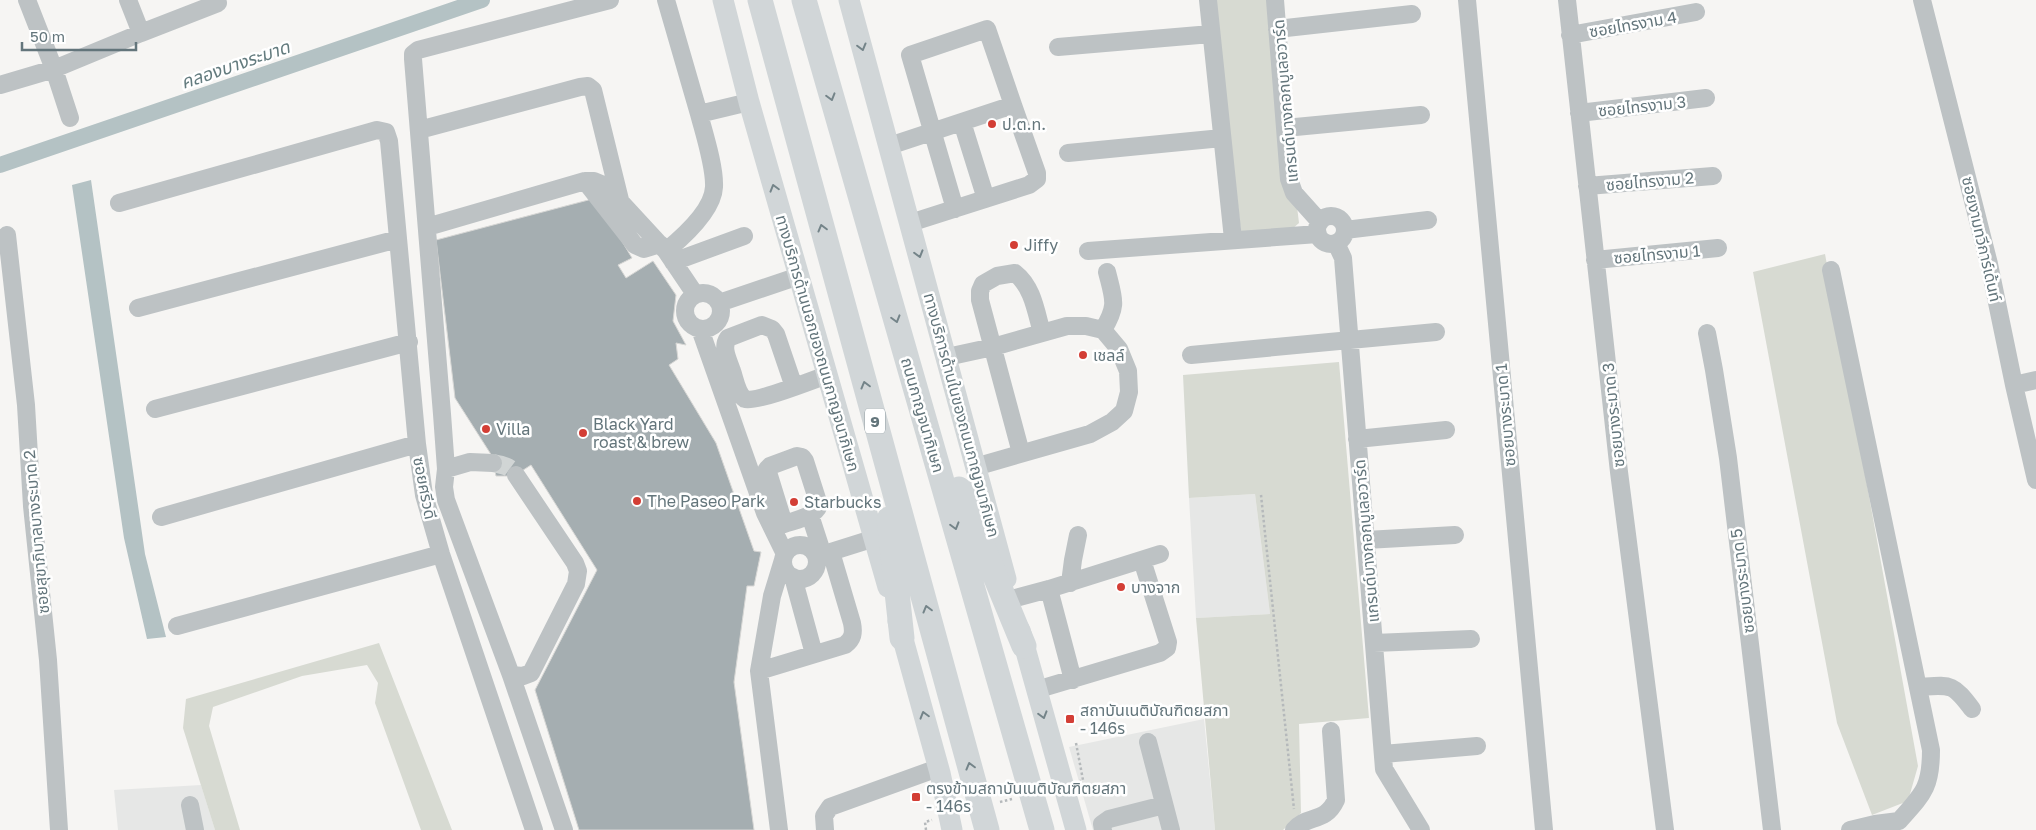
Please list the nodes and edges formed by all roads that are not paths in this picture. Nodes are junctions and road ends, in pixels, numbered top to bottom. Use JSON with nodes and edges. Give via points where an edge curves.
{"nodes":[{"id":1,"x":27,"y":0,"type":"edge"},
{"id":2,"x":128,"y":0,"type":"edge"},
{"id":3,"x":610,"y":0,"type":"edge"},
{"id":4,"x":666,"y":0,"type":"edge"},
{"id":5,"x":723,"y":0,"type":"edge"},
{"id":6,"x":804,"y":0,"type":"edge"},
{"id":7,"x":849,"y":0,"type":"edge"},
{"id":8,"x":1208,"y":0,"type":"edge"},
{"id":9,"x":1275,"y":0,"type":"edge"},
{"id":10,"x":1467,"y":0,"type":"edge"},
{"id":11,"x":1567,"y":0,"type":"edge"},
{"id":12,"x":1922,"y":0,"type":"edge"},
{"id":13,"x":218,"y":3,"type":"dead end"},
{"id":14,"x":761,"y":6,"type":"edge"},
{"id":15,"x":1696,"y":12,"type":"dead end"},
{"id":16,"x":1412,"y":14,"type":"dead end"},
{"id":17,"x":1277,"y":30,"type":"junction"},
{"id":18,"x":141,"y":33,"type":"junction"},
{"id":19,"x":1211,"y":34,"type":"junction"},
{"id":20,"x":1570,"y":35,"type":"junction"},
{"id":21,"x":1058,"y":47,"type":"dead end"},
{"id":22,"x":54,"y":69,"type":"junction"},
{"id":23,"x":0,"y":85,"type":"edge"},
{"id":24,"x":1706,"y":98,"type":"dead end"},
{"id":25,"x":749,"y":102,"type":"junction"},
{"id":26,"x":1013,"y":105,"type":"junction"},
{"id":27,"x":1578,"y":113,"type":"junction"},
{"id":28,"x":699,"y":114,"type":"junction"},
{"id":29,"x":1421,"y":115,"type":"dead end"},
{"id":30,"x":70,"y":118,"type":"dead end"},
{"id":31,"x":962,"y":122,"type":"junction"},
{"id":32,"x":1285,"y":128,"type":"junction"},
{"id":33,"x":419,"y":130,"type":"junction"},
{"id":34,"x":932,"y":133,"type":"junction"},
{"id":35,"x":1222,"y":138,"type":"junction"},
{"id":36,"x":889,"y":146,"type":"junction"},
{"id":37,"x":1068,"y":153,"type":"dead end"},
{"id":38,"x":1713,"y":176,"type":"dead end"},
{"id":39,"x":585,"y":181,"type":"junction"},
{"id":40,"x":1587,"y":186,"type":"junction"},
{"id":41,"x":986,"y":199,"type":"junction"},
{"id":42,"x":620,"y":201,"type":"junction"},
{"id":43,"x":119,"y":203,"type":"dead end"},
{"id":44,"x":955,"y":209,"type":"junction"},
{"id":45,"x":1428,"y":220,"type":"dead end"},
{"id":46,"x":910,"y":223,"type":"junction"},
{"id":47,"x":426,"y":227,"type":"junction"},
{"id":48,"x":1319,"y":228,"type":"junction"},
{"id":49,"x":7,"y":235,"type":"dead end"},
{"id":50,"x":744,"y":236,"type":"dead end"},
{"id":51,"x":1340,"y":237,"type":"junction"},
{"id":52,"x":398,"y":239,"type":"junction"},
{"id":53,"x":1233,"y":240,"type":"junction"},
{"id":54,"x":1718,"y":248,"type":"dead end"},
{"id":55,"x":1088,"y":251,"type":"dead end"},
{"id":56,"x":666,"y":253,"type":"junction"},
{"id":57,"x":1596,"y":260,"type":"junction"},
{"id":58,"x":1831,"y":270,"type":"dead end"},
{"id":59,"x":1107,"y":272,"type":"dead end"},
{"id":60,"x":799,"y":276,"type":"junction"},
{"id":61,"x":695,"y":294,"type":"junction"},
{"id":62,"x":719,"y":302,"type":"junction"},
{"id":63,"x":138,"y":308,"type":"dead end"},
{"id":64,"x":700,"y":329,"type":"junction"},
{"id":65,"x":1103,"y":330,"type":"junction"},
{"id":66,"x":1436,"y":332,"type":"dead end"},
{"id":67,"x":1042,"y":333,"type":"junction"},
{"id":68,"x":1706,"y":333,"type":"dead end"},
{"id":69,"x":1349,"y":340,"type":"junction"},
{"id":70,"x":409,"y":342,"type":"junction"},
{"id":71,"x":993,"y":347,"type":"junction"},
{"id":72,"x":1191,"y":355,"type":"dead end"},
{"id":73,"x":947,"y":357,"type":"junction"},
{"id":74,"x":826,"y":376,"type":"junction"},
{"id":75,"x":913,"y":378,"type":"junction"},
{"id":76,"x":2036,"y":380,"type":"edge"},
{"id":77,"x":2014,"y":385,"type":"junction"},
{"id":78,"x":794,"y":387,"type":"junction"},
{"id":79,"x":155,"y":409,"type":"dead end"},
{"id":80,"x":1446,"y":430,"type":"dead end"},
{"id":81,"x":1357,"y":439,"type":"junction"},
{"id":82,"x":880,"y":440,"type":"junction"},
{"id":83,"x":417,"y":444,"type":"junction"},
{"id":84,"x":1021,"y":453,"type":"junction"},
{"id":85,"x":493,"y":463,"type":"tunnel mouth"},
{"id":86,"x":975,"y":466,"type":"junction"},
{"id":87,"x":446,"y":469,"type":"junction"},
{"id":88,"x":516,"y":475,"type":"tunnel mouth"},
{"id":89,"x":2036,"y":480,"type":"edge"},
{"id":90,"x":810,"y":515,"type":"junction"},
{"id":91,"x":161,"y":517,"type":"dead end"},
{"id":92,"x":784,"y":524,"type":"junction"},
{"id":93,"x":1078,"y":535,"type":"dead end"},
{"id":94,"x":1455,"y":535,"type":"dead end"},
{"id":95,"x":875,"y":538,"type":"junction"},
{"id":96,"x":1366,"y":540,"type":"junction"},
{"id":97,"x":441,"y":554,"type":"junction"},
{"id":98,"x":786,"y":554,"type":"junction"},
{"id":99,"x":823,"y":554,"type":"junction"},
{"id":100,"x":1160,"y":554,"type":"dead end"},
{"id":101,"x":1142,"y":560,"type":"junction"},
{"id":102,"x":792,"y":577,"type":"junction"},
{"id":103,"x":1070,"y":583,"type":"junction"},
{"id":104,"x":1049,"y":589,"type":"junction"},
{"id":105,"x":1012,"y":599,"type":"junction"},
{"id":106,"x":177,"y":626,"type":"dead end"},
{"id":107,"x":902,"y":638,"type":"junction"},
{"id":108,"x":1471,"y":639,"type":"dead end"},
{"id":109,"x":1374,"y":643,"type":"junction"},
{"id":110,"x":1024,"y":646,"type":"junction"},
{"id":111,"x":814,"y":654,"type":"junction"},
{"id":112,"x":759,"y":671,"type":"junction"},
{"id":113,"x":511,"y":675,"type":"junction"},
{"id":114,"x":1073,"y":680,"type":"junction"},
{"id":115,"x":1918,"y":687,"type":"junction"},
{"id":116,"x":1036,"y":690,"type":"junction"},
{"id":117,"x":1972,"y":709,"type":"dead end"},
{"id":118,"x":1331,"y":732,"type":"dead end"},
{"id":119,"x":1148,"y":742,"type":"dead end"},
{"id":120,"x":1477,"y":746,"type":"dead end"},
{"id":121,"x":1383,"y":754,"type":"junction"},
{"id":122,"x":939,"y":771,"type":"junction"},
{"id":123,"x":1066,"y":777,"type":"junction"},
{"id":124,"x":190,"y":805,"type":"dead end"},
{"id":125,"x":1164,"y":805,"type":"junction"},
{"id":126,"x":943,"y":825,"type":"edge"},
{"id":127,"x":1904,"y":826,"type":"edge"},
{"id":128,"x":1295,"y":829,"type":"edge"},
{"id":129,"x":59,"y":830,"type":"edge"},
{"id":130,"x":195,"y":830,"type":"edge"},
{"id":131,"x":534,"y":830,"type":"edge"},
{"id":132,"x":564,"y":830,"type":"edge"},
{"id":133,"x":779,"y":830,"type":"edge"},
{"id":134,"x":826,"y":830,"type":"edge"},
{"id":135,"x":961,"y":830,"type":"edge"},
{"id":136,"x":987,"y":830,"type":"edge"},
{"id":137,"x":1042,"y":830,"type":"edge"},
{"id":138,"x":1070,"y":830,"type":"edge"},
{"id":139,"x":1076,"y":830,"type":"edge"},
{"id":140,"x":1103,"y":830,"type":"edge"},
{"id":141,"x":1171,"y":830,"type":"edge"},
{"id":142,"x":1421,"y":830,"type":"edge"},
{"id":143,"x":1544,"y":830,"type":"edge"},
{"id":144,"x":1665,"y":830,"type":"edge"},
{"id":145,"x":1772,"y":830,"type":"edge"},
{"id":146,"x":1850,"y":830,"type":"edge"}],
"edges":[{"from":1,"to":22,"type":"street"},
{"from":2,"to":18,"type":"street"},
{"from":3,"to":33,"type":"street","via":[[418,50],[413,59]]},
{"from":4,"to":28,"type":"street"},
{"from":5,"to":25,"type":"main road","name":"ทางบริการด้านนอกของถนนกาญจนาภิเษก"},
{"from":6,"to":75,"type":"highway","name":"ถนนกาญจนาภิเษก","one_way":true},
{"from":7,"to":36,"type":"main road","name":"ทางบริการด้านในของถนนกาญจนาภิเษก","one_way":true},
{"from":8,"to":19,"type":"street"},
{"from":9,"to":17,"type":"street","name":"แกรนด์บางกอกบูเลอวาร์ด"},
{"from":10,"to":143,"type":"street","name":"ซอยบางระมาด 1"},
{"from":11,"to":20,"type":"street","name":"ซอยบางระมาด 3"},
{"from":12,"to":77,"type":"street","name":"ซอยงามทวีการ์เด้นท์","via":[[1989,264]]},
{"from":13,"to":18,"type":"street"},
{"from":82,"to":14,"type":"highway","number":"9","one_way":true},
{"from":15,"to":20,"type":"street","name":"ซอยไทรงาม 4"},
{"from":16,"to":17,"type":"street"},
{"from":17,"to":32,"type":"street","name":"แกรนด์บางกอกบูเลอวาร์ด"},
{"from":18,"to":22,"type":"street"},
{"from":19,"to":21,"type":"street"},
{"from":19,"to":35,"type":"street"},
{"from":20,"to":27,"type":"street","name":"ซอยบางระมาด 3"},
{"from":22,"to":23,"type":"street"},
{"from":22,"to":30,"type":"street"},
{"from":24,"to":27,"type":"street","name":"ซอยไทรงาม 3"},
{"from":25,"to":28,"type":"street"},
{"from":60,"to":25,"type":"main road","name":"ทางบริการด้านนอกของถนนกาญจนาภิเษก","one_way":true},
{"from":26,"to":31,"type":"street"},
{"from":26,"to":34,"type":"street","via":[[987,29],[910,55]]},
{"from":26,"to":41,"type":"street","via":[[1037,179],[1030,185]]},
{"from":27,"to":40,"type":"street","name":"ซอยบางระมาด 3"},
{"from":28,"to":56,"type":"street","via":[[714,190],[691,229]]},
{"from":29,"to":32,"type":"street"},
{"from":31,"to":34,"type":"street"},
{"from":31,"to":41,"type":"street"},
{"from":32,"to":48,"type":"street","name":"แกรนด์บางกอกบูเลอวาร์ด","via":[[1289,179],[1294,192]]},
{"from":33,"to":42,"type":"street","via":[[588,86],[593,90]]},
{"from":33,"to":47,"type":"street"},
{"from":34,"to":36,"type":"street"},
{"from":34,"to":44,"type":"street"},
{"from":35,"to":37,"type":"street"},
{"from":35,"to":53,"type":"street"},
{"from":36,"to":46,"type":"main road","name":"ทางบริการด้านในของถนนกาญจนาภิเษก"},
{"from":38,"to":40,"type":"street","name":"ซอยไทรงาม 2"},
{"from":39,"to":42,"type":"street","via":[[604,185]]},
{"from":39,"to":47,"type":"street"},
{"from":39,"to":56,"type":"street","via":[[635,245]]},
{"from":40,"to":57,"type":"street","name":"ซอยบางระมาด 3"},
{"from":41,"to":44,"type":"street"},
{"from":42,"to":56,"type":"street"},
{"from":43,"to":52,"type":"street","name":"ซอยศรีวดี","via":[[377,130],[386,132],[390,141]]},
{"from":44,"to":46,"type":"street"},
{"from":45,"to":51,"type":"street"},
{"from":46,"to":73,"type":"main road","name":"ทางบริการด้านในของถนนกาญจนาภิเษก","one_way":true},
{"from":47,"to":87,"type":"street"},
{"from":48,"to":51,"type":"street","via":[[1327,243]]},
{"from":48,"to":51,"type":"street","via":[[1327,217],[1336,217],[1344,223]]},
{"from":48,"to":53,"type":"street"},
{"from":49,"to":129,"type":"street","name":"ซอยสุขาภิบาลบางระมาด 2","via":[[26,405]]},
{"from":50,"to":56,"type":"street"},
{"from":51,"to":69,"type":"street","name":"แกรนด์บางกอกบูเลอวาร์ด"},
{"from":52,"to":63,"type":"street"},
{"from":52,"to":70,"type":"street","name":"ซอยศรีวดี"},
{"from":53,"to":55,"type":"street"},
{"from":54,"to":57,"type":"street","name":"ซอยไทรงาม 1"},
{"from":56,"to":61,"type":"street"},
{"from":57,"to":144,"type":"street","name":"ซอยบางระมาด 3","via":[[1619,472]]},
{"from":58,"to":115,"type":"street"},
{"from":59,"to":65,"type":"street","via":[[1114,306]]},
{"from":60,"to":62,"type":"street"},
{"from":60,"to":74,"type":"main road","name":"ทางบริการด้านนอกของถนนกาญจนาภิเษก"},
{"from":61,"to":62,"type":"street","via":[[708,293]]},
{"from":61,"to":64,"type":"street","via":[[687,302],[685,314],[690,324]]},
{"from":62,"to":64,"type":"street","via":[[722,312],[717,323]]},
{"from":64,"to":98,"type":"street","via":[[765,513]]},
{"from":65,"to":67,"type":"street","via":[[1067,326]]},
{"from":65,"to":84,"type":"street","via":[[1118,349],[1128,371],[1124,411],[1090,434]]},
{"from":66,"to":69,"type":"street"},
{"from":67,"to":71,"type":"street"},
{"from":67,"to":71,"type":"street","via":[[1028,285],[1015,272],[1007,273],[983,284],[980,291]]},
{"from":68,"to":145,"type":"street","name":"ซอยบางระมาด 5","via":[[1728,458]]},
{"from":69,"to":72,"type":"street"},
{"from":69,"to":81,"type":"street","name":"แกรนด์บางกอกบูเลอวาร์ด"},
{"from":70,"to":79,"type":"street"},
{"from":70,"to":83,"type":"street","name":"ซอยศรีวดี"},
{"from":71,"to":73,"type":"street"},
{"from":71,"to":84,"type":"street"},
{"from":73,"to":86,"type":"main road","name":"ทางบริการด้านในของถนนกาญจนาภิเษก"},
{"from":74,"to":78,"type":"street"},
{"from":74,"to":95,"type":"main road","name":"ทางบริการด้านนอกของถนนกาญจนาภิเษก"},
{"from":75,"to":110,"type":"highway"},
{"from":75,"to":137,"type":"highway","name":"ถนนกาญจนาภิเษก","one_way":true},
{"from":76,"to":77,"type":"street"},
{"from":77,"to":89,"type":"street","name":"ซอยงามทวีการ์เด้นท์"},
{"from":78,"to":78,"type":"street","via":[[772,329],[762,325],[725,342],[725,352],[743,397],[753,400]]},
{"from":80,"to":81,"type":"street"},
{"from":81,"to":96,"type":"street","name":"แกรนด์บางกอกบูเลอวาร์ด"},
{"from":82,"to":107,"type":"highway"},
{"from":136,"to":82,"type":"highway","number":"9","one_way":true},
{"from":83,"to":91,"type":"street"},
{"from":83,"to":97,"type":"street","name":"ซอยศรีวดี","via":[[424,495]]},
{"from":84,"to":86,"type":"street"},
{"from":85,"to":87,"type":"street","via":[[470,462]]},
{"from":86,"to":105,"type":"main road","name":"ทางบริการด้านในของถนนกาญจนาภิเษก"},
{"from":87,"to":113,"type":"street","via":[[446,500]]},
{"from":88,"to":113,"type":"street","via":[[576,563],[578,572],[576,584],[531,673]]},
{"from":90,"to":92,"type":"street"},
{"from":90,"to":92,"type":"street","via":[[819,505],[805,461],[797,456],[768,469]]},
{"from":90,"to":99,"type":"street"},
{"from":92,"to":98,"type":"street"},
{"from":93,"to":103,"type":"street"},
{"from":94,"to":96,"type":"street"},
{"from":95,"to":99,"type":"street"},
{"from":95,"to":107,"type":"main road","name":"ทางบริการด้านนอกของถนนกาญจนาภิเษก"},
{"from":96,"to":109,"type":"street","name":"แกรนด์บางกอกบูเลอวาร์ด"},
{"from":97,"to":106,"type":"street"},
{"from":97,"to":131,"type":"street","name":"ซอยศรีวดี"},
{"from":98,"to":99,"type":"street","via":[[798,545]]},
{"from":98,"to":102,"type":"street","via":[[786,572]]},
{"from":98,"to":112,"type":"street","via":[[772,596]]},
{"from":99,"to":102,"type":"street","via":[[812,575],[801,579]]},
{"from":99,"to":111,"type":"street","via":[[853,632],[844,645]]},
{"from":100,"to":101,"type":"street"},
{"from":101,"to":103,"type":"street"},
{"from":101,"to":114,"type":"street","via":[[1168,642],[1167,648]]},
{"from":102,"to":111,"type":"street"},
{"from":103,"to":104,"type":"street"},
{"from":104,"to":105,"type":"street"},
{"from":104,"to":114,"type":"street"},
{"from":105,"to":110,"type":"main road","name":"ทางบริการด้านในของถนนกาญจนาภิเษก"},
{"from":122,"to":107,"type":"main road","name":"ทางบริการด้านนอกของถนนกาญจนาภิเษก","one_way":true},
{"from":108,"to":109,"type":"street"},
{"from":109,"to":121,"type":"street","name":"แกรนด์บางกอกบูเลอวาร์ด"},
{"from":110,"to":116,"type":"main road","name":"ทางบริการด้านในของถนนกาญจนาภิเษก"},
{"from":111,"to":112,"type":"street"},
{"from":112,"to":133,"type":"street"},
{"from":113,"to":132,"type":"street"},
{"from":114,"to":116,"type":"street"},
{"from":115,"to":117,"type":"street","via":[[1944,685],[1958,690]]},
{"from":115,"to":127,"type":"street","via":[[1931,750],[1931,772],[1926,789]]},
{"from":116,"to":123,"type":"main road","name":"ทางบริการด้านในของถนนกาญจนาภิเษก","one_way":true},
{"from":118,"to":128,"type":"street","via":[[1336,800],[1332,809],[1323,816],[1306,821]]},
{"from":119,"to":125,"type":"street"},
{"from":120,"to":121,"type":"street"},
{"from":121,"to":142,"type":"street","name":"แกรนด์บางกอกบูเลอวาร์ด","via":[[1384,769]]},
{"from":122,"to":126,"type":"main road","name":"ทางบริการด้านนอกของถนนกาญจนาภิเษก"},
{"from":122,"to":134,"type":"street","via":[[830,807],[824,816]]},
{"from":122,"to":135,"type":"main road"},
{"from":123,"to":138,"type":"main road"},
{"from":123,"to":139,"type":"main road","name":"ทางบริการด้านในของถนนกาญจนาภิเษก"},
{"from":124,"to":130,"type":"street"},
{"from":125,"to":140,"type":"street","via":[[1109,819],[1102,824]]},
{"from":125,"to":141,"type":"street"},
{"from":127,"to":146,"type":"street","via":[[1875,824]]}]}
